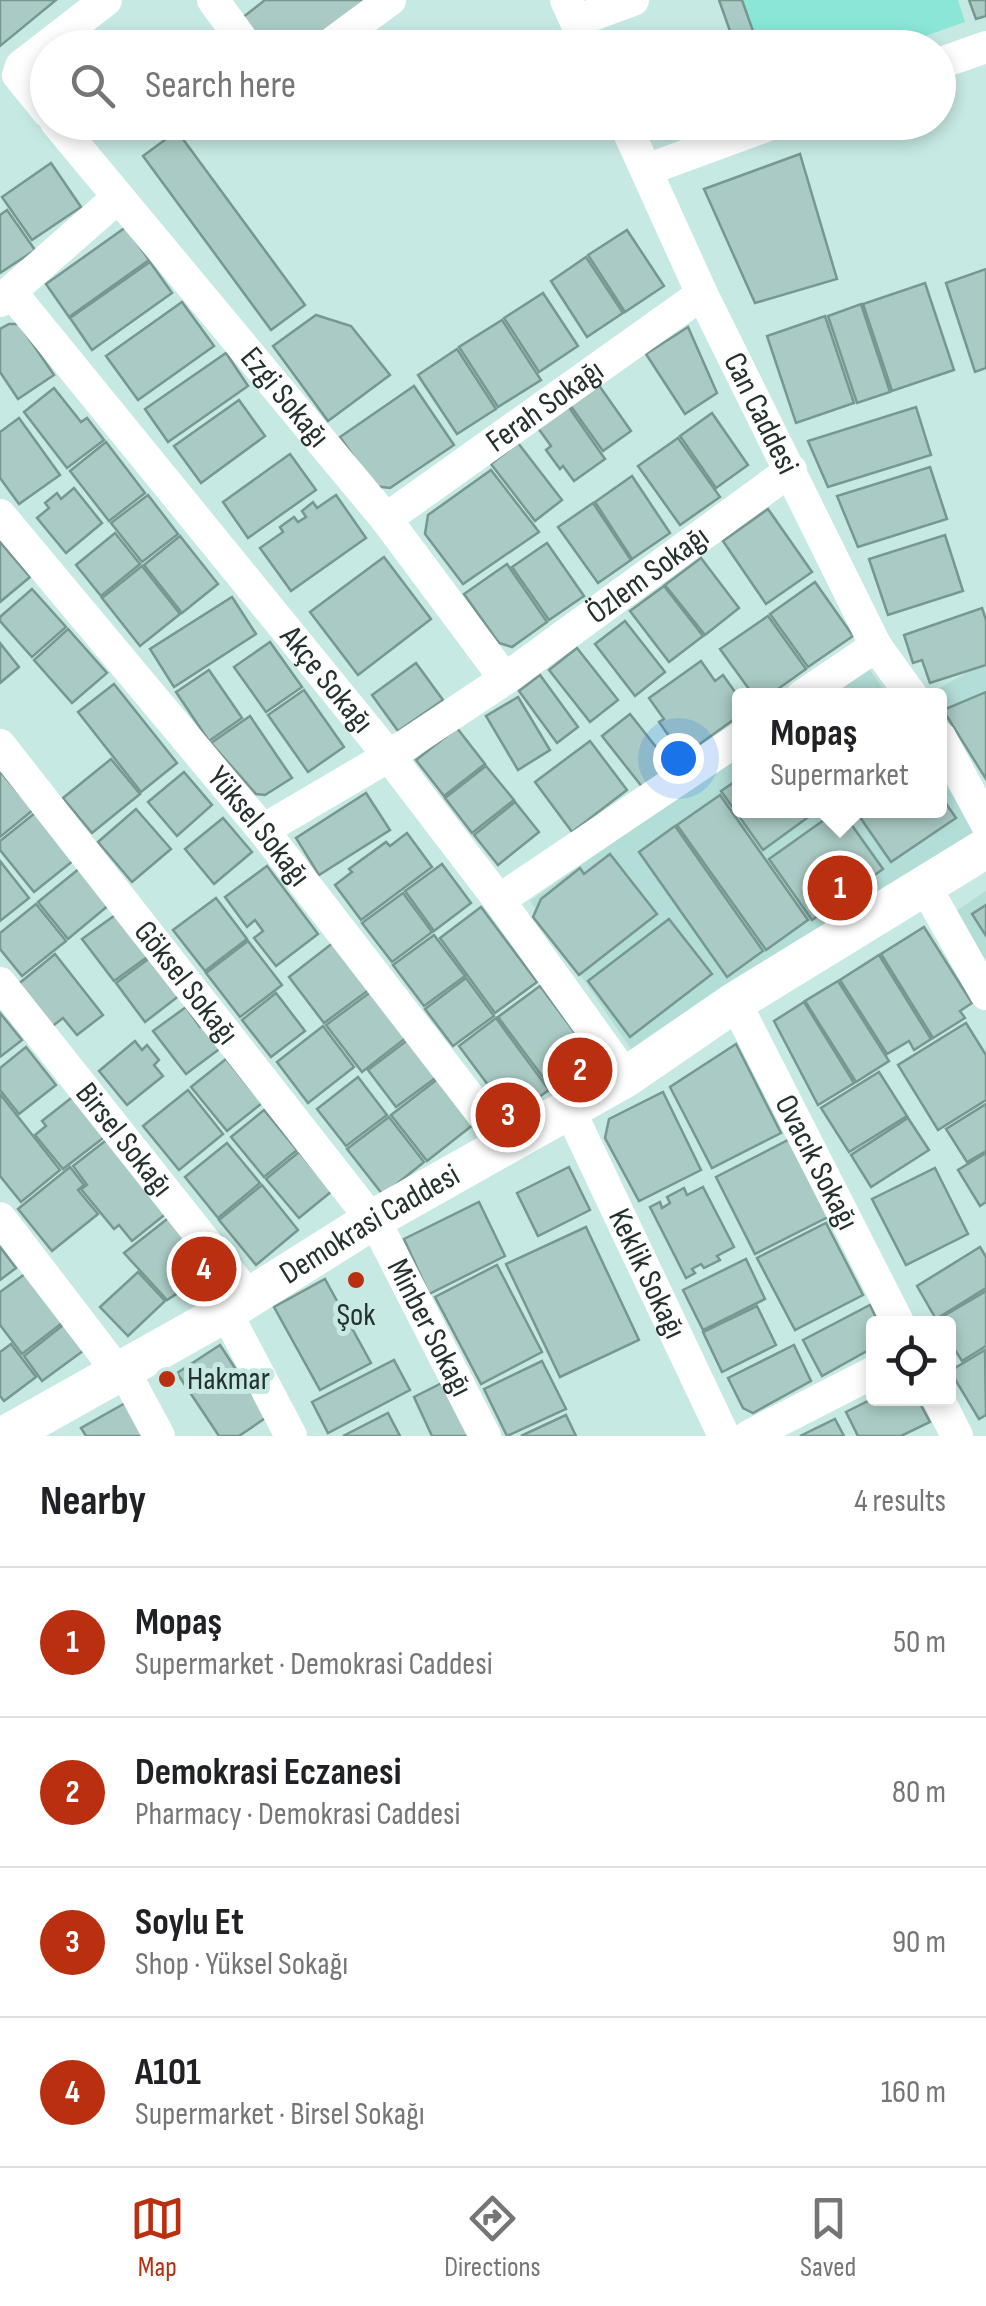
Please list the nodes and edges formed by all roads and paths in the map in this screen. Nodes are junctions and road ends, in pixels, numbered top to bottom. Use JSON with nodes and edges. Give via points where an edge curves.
{"nodes":[{"id":1,"x":213,"y":0,"type":"edge"},
{"id":2,"x":390,"y":0,"type":"edge"},
{"id":3,"x":634,"y":0,"type":"edge"},
{"id":4,"x":89,"y":5,"type":"edge"},
{"id":5,"x":577,"y":23,"type":"edge"},
{"id":6,"x":62,"y":30,"type":"edge"},
{"id":7,"x":235,"y":30,"type":"edge"},
{"id":8,"x":349,"y":30,"type":"edge"},
{"id":9,"x":986,"y":47,"type":"edge"},
{"id":10,"x":956,"y":58,"type":"edge"},
{"id":11,"x":30,"y":59,"type":"edge"},
{"id":12,"x":30,"y":90,"type":"edge"},
{"id":13,"x":70,"y":140,"type":"edge"},
{"id":14,"x":632,"y":140,"type":"edge"},
{"id":15,"x":727,"y":140,"type":"edge"},
{"id":16,"x":646,"y":170,"type":"junction"},
{"id":17,"x":116,"y":199,"type":"junction"},
{"id":18,"x":702,"y":294,"type":"junction"},
{"id":19,"x":6,"y":296,"type":"edge"},
{"id":20,"x":791,"y":470,"type":"junction"},
{"id":21,"x":0,"y":515,"type":"edge"},
{"id":22,"x":386,"y":519,"type":"junction"},
{"id":23,"x":876,"y":646,"type":"junction"},
{"id":24,"x":505,"y":679,"type":"junction"},
{"id":25,"x":814,"y":688,"type":"edge"},
{"id":26,"x":906,"y":688,"type":"edge"},
{"id":27,"x":732,"y":743,"type":"edge"},
{"id":28,"x":0,"y":745,"type":"edge"},
{"id":29,"x":947,"y":751,"type":"edge"},
{"id":30,"x":390,"y":756,"type":"junction"},
{"id":31,"x":986,"y":823,"type":"edge"},
{"id":32,"x":263,"y":830,"type":"junction"},
{"id":33,"x":986,"y":848,"type":"edge"},
{"id":34,"x":926,"y":888,"type":"junction"},
{"id":35,"x":500,"y":900,"type":"junction"},
{"id":36,"x":0,"y":982,"type":"edge"},
{"id":37,"x":986,"y":994,"type":"edge"},
{"id":38,"x":734,"y":1002,"type":"junction"},
{"id":39,"x":626,"y":1078,"type":"junction"},
{"id":40,"x":570,"y":1111,"type":"junction"},
{"id":41,"x":506,"y":1145,"type":"junction"},
{"id":42,"x":0,"y":1218,"type":"edge"},
{"id":43,"x":373,"y":1219,"type":"junction"},
{"id":44,"x":238,"y":1304,"type":"junction"},
{"id":45,"x":895,"y":1316,"type":"edge"},
{"id":46,"x":120,"y":1371,"type":"junction"},
{"id":47,"x":866,"y":1376,"type":"edge"},
{"id":48,"x":942,"y":1406,"type":"edge"},
{"id":49,"x":5,"y":1436,"type":"edge"},
{"id":50,"x":160,"y":1436,"type":"edge"},
{"id":51,"x":292,"y":1436,"type":"edge"},
{"id":52,"x":484,"y":1436,"type":"edge"},
{"id":53,"x":724,"y":1436,"type":"edge"},
{"id":54,"x":749,"y":1436,"type":"edge"},
{"id":55,"x":958,"y":1436,"type":"edge"}],
"edges":[{"from":1,"to":7,"type":"street"},
{"from":2,"to":8,"type":"street"},
{"from":3,"to":5,"type":"street"},
{"from":4,"to":6,"type":"street"},
{"from":9,"to":10,"type":"street"},
{"from":11,"to":12,"type":"street","via":[[18,75]]},
{"from":13,"to":17,"type":"street","name":"Ezgi Sokağı"},
{"from":14,"to":16,"type":"street","name":"Can Caddesi"},
{"from":15,"to":16,"type":"street"},
{"from":16,"to":18,"type":"street","name":"Can Caddesi"},
{"from":17,"to":19,"type":"street"},
{"from":17,"to":22,"type":"street","name":"Ezgi Sokağı"},
{"from":18,"to":20,"type":"street","name":"Can Caddesi"},
{"from":18,"to":22,"type":"street","name":"Ferah Sokağı"},
{"from":19,"to":30,"type":"street","name":"Akçe Sokağı"},
{"from":20,"to":23,"type":"street","name":"Can Caddesi"},
{"from":20,"to":24,"type":"street","name":"Özlem Sokağı"},
{"from":21,"to":32,"type":"street","name":"Yüksel Sokağı"},
{"from":22,"to":24,"type":"street","name":"Ezgi Sokağı"},
{"from":23,"to":25,"type":"street"},
{"from":23,"to":26,"type":"street","name":"Can Caddesi"},
{"from":24,"to":30,"type":"street","name":"Özlem Sokağı"},
{"from":27,"to":35,"type":"street"},
{"from":28,"to":43,"type":"street","name":"Göksel Sokağı"},
{"from":29,"to":31,"type":"street"},
{"from":30,"to":32,"type":"street","name":"Özlem Sokağı"},
{"from":30,"to":35,"type":"street","name":"Akçe Sokağı"},
{"from":32,"to":41,"type":"street","name":"Yüksel Sokağı"},
{"from":33,"to":34,"type":"street","name":"Demokrasi Caddesi"},
{"from":34,"to":37,"type":"street"},
{"from":34,"to":38,"type":"street","name":"Demokrasi Caddesi"},
{"from":35,"to":39,"type":"street","name":"Akçe Sokağı"},
{"from":36,"to":44,"type":"street","name":"Birsel Sokağı"},
{"from":38,"to":39,"type":"street","name":"Demokrasi Caddesi"},
{"from":38,"to":45,"type":"street","name":"Ovacık Sokağı"},
{"from":39,"to":40,"type":"street","name":"Demokrasi Caddesi"},
{"from":40,"to":41,"type":"street","name":"Demokrasi Caddesi"},
{"from":40,"to":53,"type":"street","name":"Keklik Sokağı"},
{"from":41,"to":43,"type":"street","name":"Demokrasi Caddesi"},
{"from":42,"to":46,"type":"street"},
{"from":43,"to":44,"type":"street","name":"Demokrasi Caddesi"},
{"from":43,"to":52,"type":"street","name":"Minber Sokağı"},
{"from":44,"to":46,"type":"street","name":"Demokrasi Caddesi"},
{"from":44,"to":51,"type":"street","name":"Birsel Sokağı"},
{"from":46,"to":49,"type":"street","name":"Demokrasi Caddesi"},
{"from":46,"to":50,"type":"street"},
{"from":47,"to":54,"type":"street"},
{"from":48,"to":55,"type":"street"}]}
